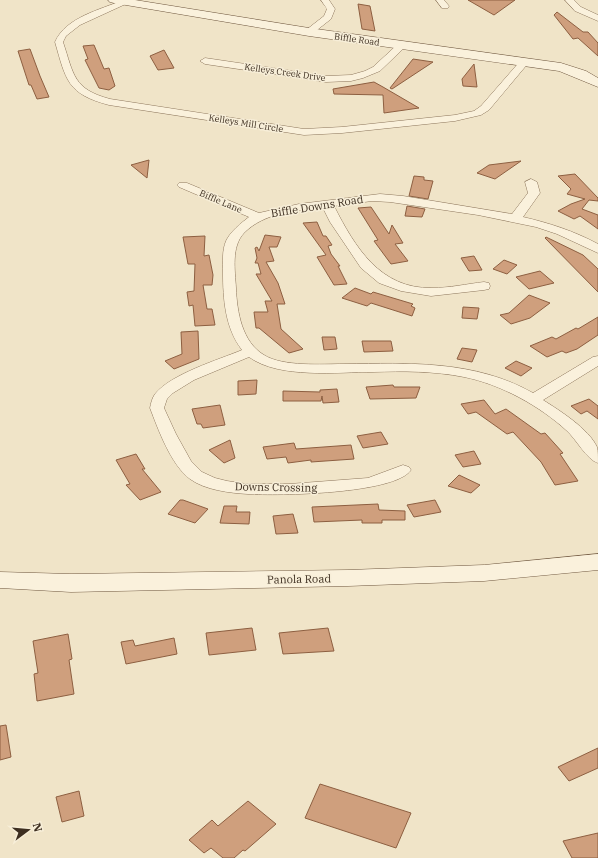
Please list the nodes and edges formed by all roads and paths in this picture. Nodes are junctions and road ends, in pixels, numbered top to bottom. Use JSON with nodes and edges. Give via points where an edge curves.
{"nodes":[{"id":1,"x":325,"y":0,"type":"edge"},
{"id":2,"x":569,"y":0,"type":"edge"},
{"id":3,"x":120,"y":1,"type":"edge"},
{"id":4,"x":598,"y":18,"type":"edge"},
{"id":5,"x":309,"y":32,"type":"junction"},
{"id":6,"x":402,"y":46,"type":"junction"},
{"id":7,"x":205,"y":61,"type":"dead end"},
{"id":8,"x":525,"y":61,"type":"junction"},
{"id":9,"x":598,"y":82,"type":"edge"},
{"id":10,"x":531,"y":182,"type":"dead end"},
{"id":11,"x":183,"y":185,"type":"dead end"},
{"id":12,"x":326,"y":204,"type":"junction"},
{"id":13,"x":258,"y":217,"type":"junction"},
{"id":14,"x":515,"y":219,"type":"junction"},
{"id":15,"x":598,"y":249,"type":"edge"},
{"id":16,"x":484,"y":286,"type":"dead end"},
{"id":17,"x":250,"y":352,"type":"junction"},
{"id":18,"x":598,"y":360,"type":"edge"},
{"id":19,"x":534,"y":400,"type":"junction"},
{"id":20,"x":598,"y":458,"type":"edge"},
{"id":21,"x":403,"y":470,"type":"dead end"},
{"id":22,"x":598,"y":562,"type":"edge"},
{"id":23,"x":0,"y":580,"type":"edge"}],
"edges":[{"from":1,"to":5,"type":"street","via":[[331,9],[328,16]]},
{"from":2,"to":4,"type":"street","via":[[578,9]]},
{"from":3,"to":5,"type":"street","name":"Biffle Road"},
{"from":3,"to":8,"type":"street","name":"Kelleys Mill Circle","via":[[67,29],[60,37],[59,42],[77,88],[90,96],[109,102],[304,132],[357,129],[455,118],[477,113],[485,108]]},
{"from":5,"to":6,"type":"street","name":"Biffle Road"},
{"from":6,"to":7,"type":"street","name":"Kelleys Creek Drive","via":[[379,69],[339,79]]},
{"from":6,"to":8,"type":"street","name":"Biffle Road"},
{"from":8,"to":9,"type":"street","name":"Biffle Road","via":[[561,67]]},
{"from":10,"to":14,"type":"street","via":[[534,192]]},
{"from":11,"to":13,"type":"street","name":"Biffle Lane"},
{"from":12,"to":13,"type":"street","name":"Biffle Downs Road"},
{"from":12,"to":14,"type":"street","name":"Biffle Downs Road","via":[[385,198]]},
{"from":12,"to":16,"type":"street","via":[[365,266],[383,280],[406,288],[431,292]]},
{"from":13,"to":17,"type":"street","name":"Biffle Downs Road","via":[[232,241],[229,256],[230,309],[239,335]]},
{"from":14,"to":15,"type":"street","name":"Biffle Downs Road","via":[[553,228]]},
{"from":17,"to":19,"type":"street","name":"Biffle Downs Road","via":[[261,360],[274,364],[305,368],[442,369],[480,376],[508,386]]},
{"from":17,"to":21,"type":"street","name":"Downs Crossing","via":[[173,386],[161,396],[157,408],[163,424],[186,467],[196,475],[209,482],[231,486],[313,488],[372,482]]},
{"from":18,"to":19,"type":"street"},
{"from":19,"to":20,"type":"street","name":"Biffle Downs Road","via":[[569,425]]},
{"from":22,"to":23,"type":"street","name":"Panola Road","via":[[484,573],[348,578],[71,583]]}]}
